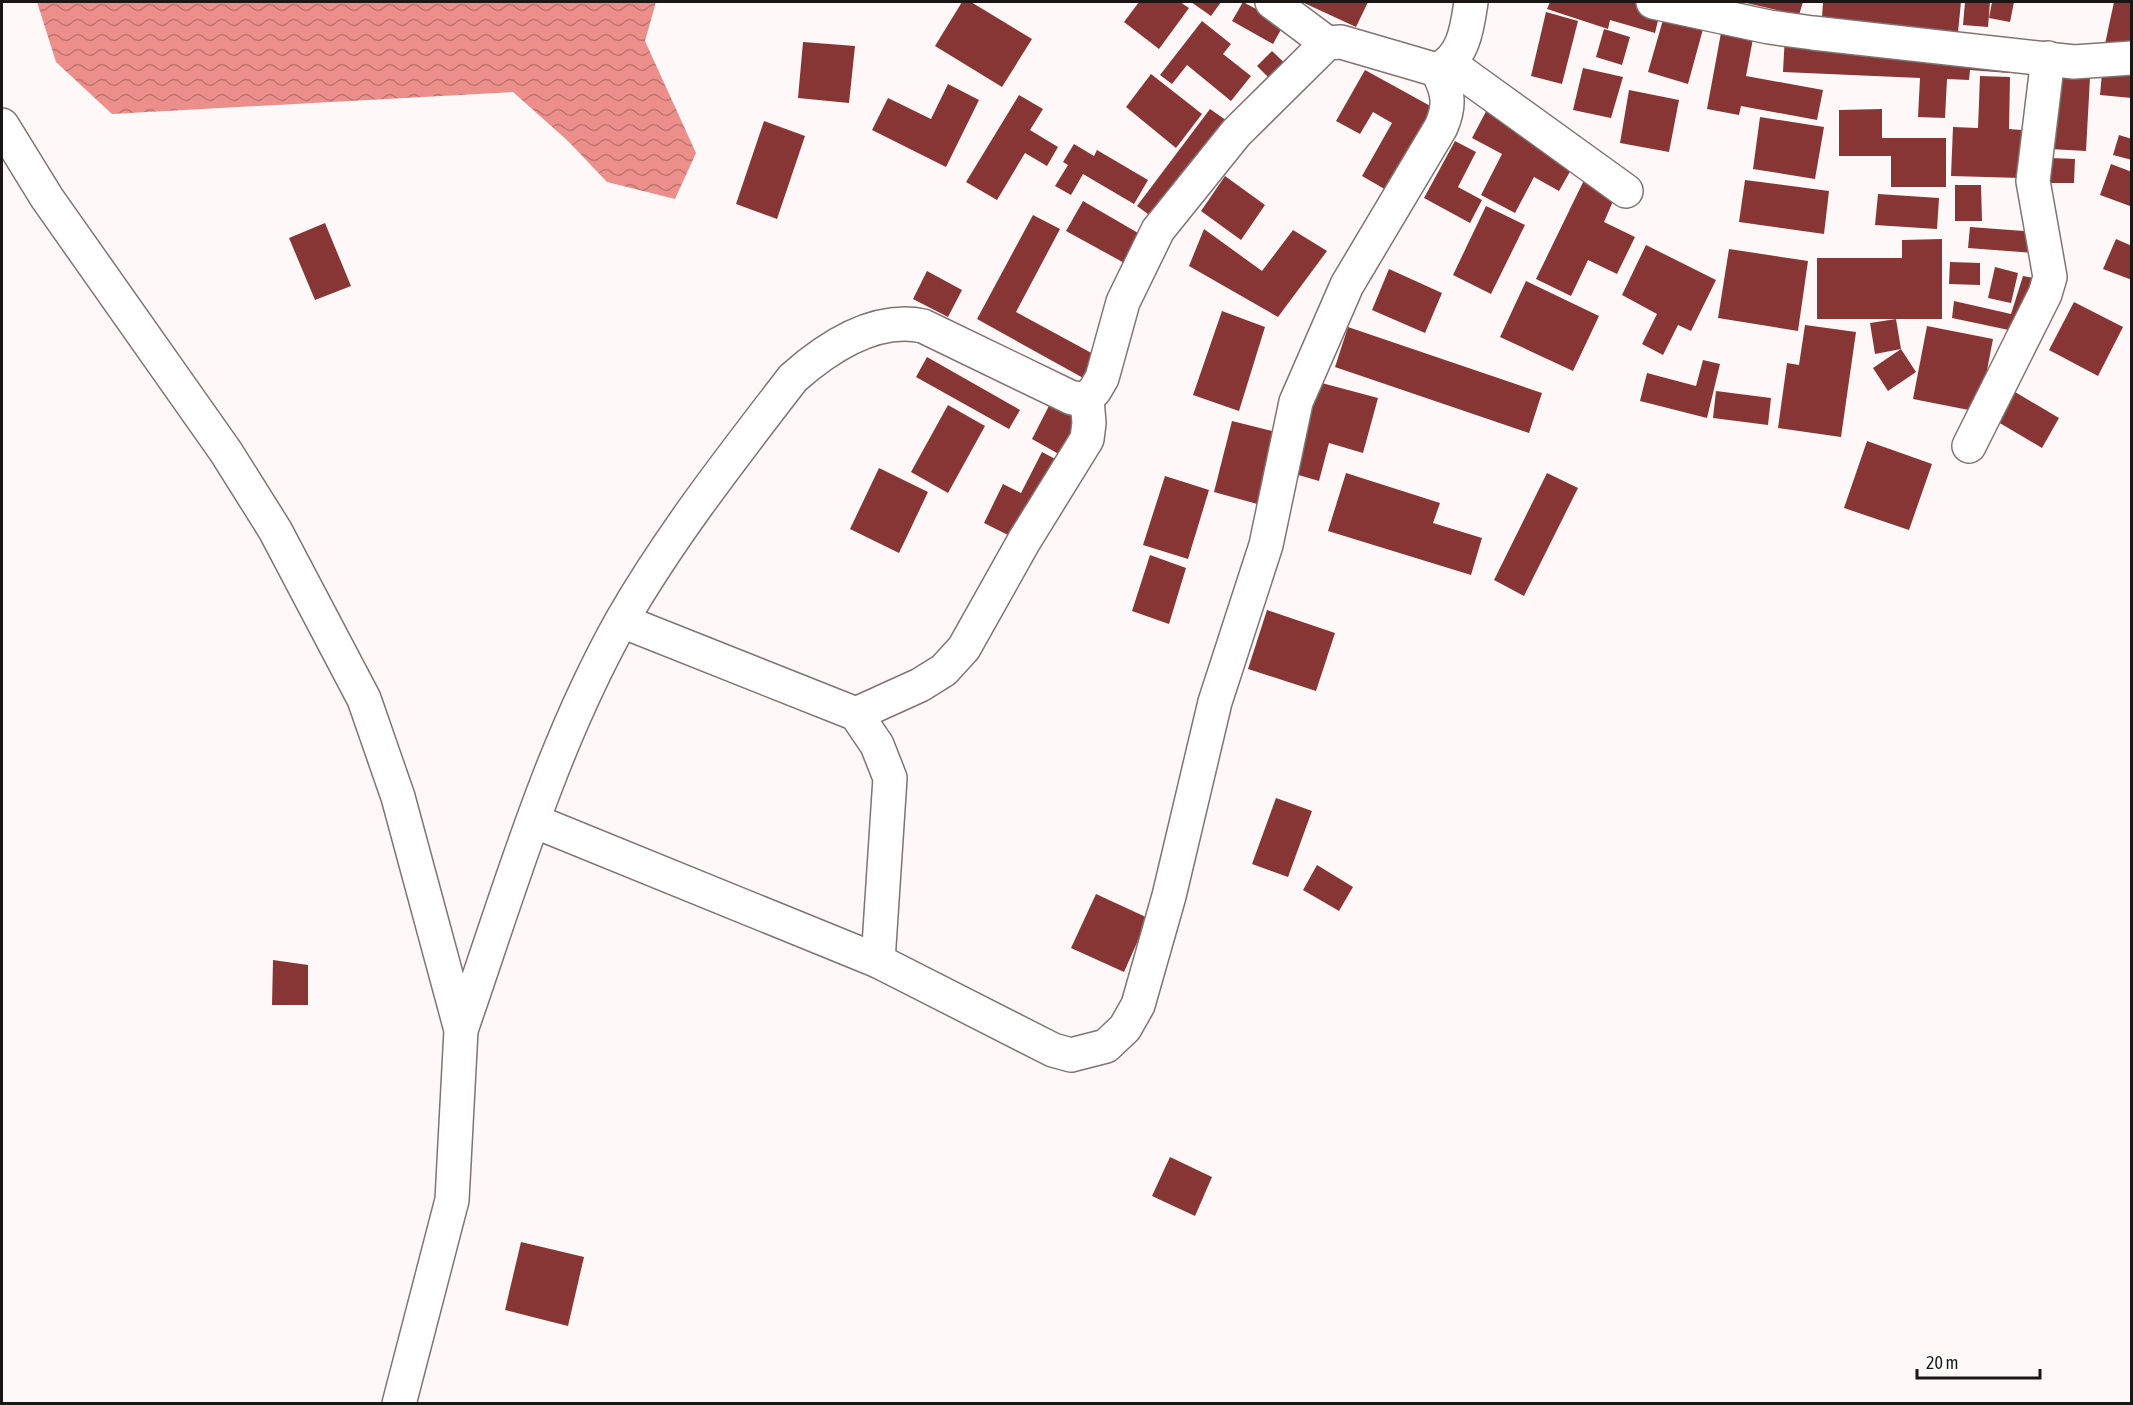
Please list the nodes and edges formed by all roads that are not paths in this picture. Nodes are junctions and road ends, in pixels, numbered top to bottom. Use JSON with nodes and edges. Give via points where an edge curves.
{"nodes":[{"id":1,"x":1272,"y":2,"type":"edge"},
{"id":2,"x":1471,"y":2,"type":"edge"},
{"id":3,"x":1653,"y":2,"type":"edge"},
{"id":4,"x":1327,"y":43,"type":"junction"},
{"id":5,"x":2048,"y":58,"type":"junction"},
{"id":6,"x":2132,"y":58,"type":"edge"},
{"id":7,"x":1443,"y":67,"type":"junction"},
{"id":8,"x":2,"y":125,"type":"edge"},
{"id":9,"x":1626,"y":190,"type":"dead end"},
{"id":10,"x":1087,"y":399,"type":"junction"},
{"id":11,"x":1969,"y":446,"type":"dead end"},
{"id":12,"x":622,"y":621,"type":"junction"},
{"id":13,"x":856,"y":714,"type":"junction"},
{"id":14,"x":534,"y":821,"type":"junction"},
{"id":15,"x":878,"y":961,"type":"junction"},
{"id":16,"x":461,"y":1030,"type":"junction"},
{"id":17,"x":399,"y":1404,"type":"edge"}],
"edges":[{"from":1,"to":4,"type":"street"},
{"from":2,"to":7,"type":"street","via":[[1460,48]]},
{"from":3,"to":5,"type":"street","via":[[1769,27]]},
{"from":4,"to":7,"type":"street","via":[[1341,42]]},
{"from":4,"to":10,"type":"street","via":[[1236,133],[1158,230],[1123,302],[1102,378]]},
{"from":5,"to":6,"type":"street","via":[[2074,62]]},
{"from":5,"to":11,"type":"street","via":[[2033,181],[2050,277]]},
{"from":7,"to":9,"type":"street"},
{"from":7,"to":15,"type":"street","via":[[1449,98],[1444,119],[1347,285],[1296,402],[1266,545],[1215,702],[1169,896],[1138,1005],[1125,1028],[1106,1046],[1071,1055],[1053,1050]]},
{"from":8,"to":16,"type":"street","via":[[47,198],[226,452],[275,530],[359,689],[398,797]]},
{"from":10,"to":12,"type":"street","via":[[1072,398],[923,326],[904,322],[862,334],[815,359],[793,378],[663,554]]},
{"from":10,"to":13,"type":"street","via":[[1087,439],[964,648],[944,670],[920,685]]},
{"from":12,"to":13,"type":"street"},
{"from":12,"to":14,"type":"street","via":[[557,753]]},
{"from":13,"to":15,"type":"street","via":[[877,745],[890,778]]},
{"from":14,"to":15,"type":"street"},
{"from":14,"to":16,"type":"street"},
{"from":16,"to":17,"type":"street","via":[[452,1200]]}]}
